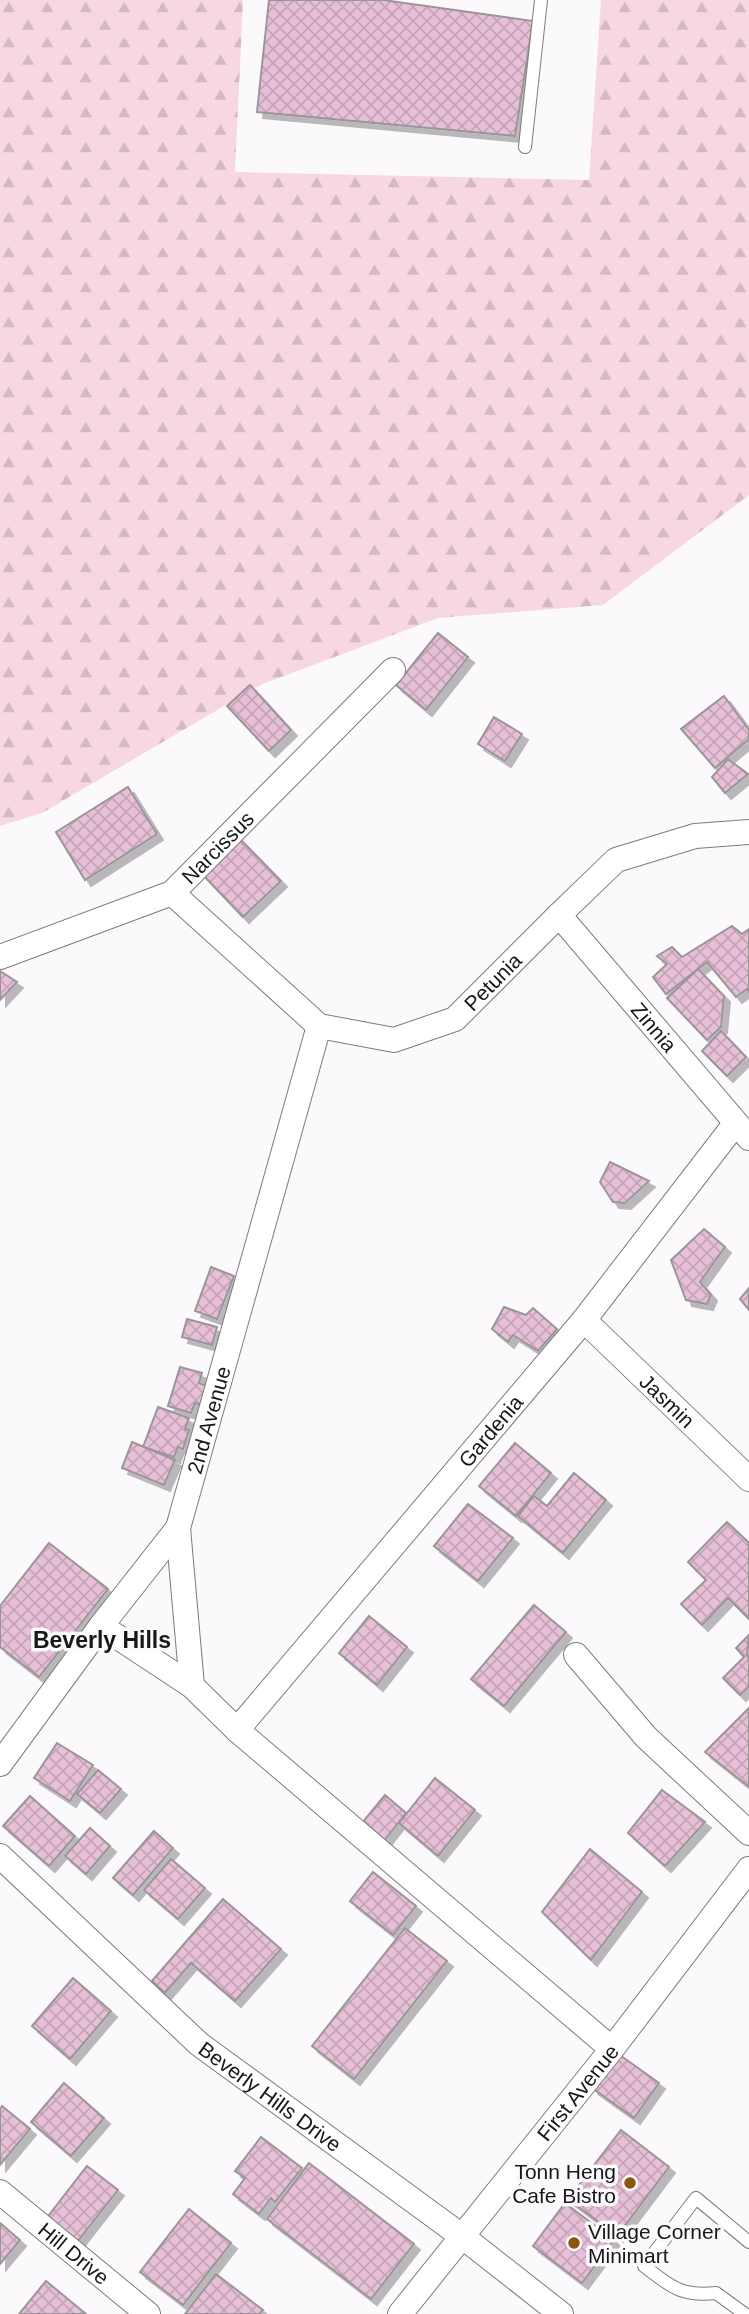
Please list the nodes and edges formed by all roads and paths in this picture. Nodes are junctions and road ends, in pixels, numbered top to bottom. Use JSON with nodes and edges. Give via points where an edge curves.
{"nodes":[{"id":1,"x":541,"y":0,"type":"edge"},
{"id":2,"x":525,"y":147,"type":"dead end"},
{"id":3,"x":393,"y":670,"type":"dead end"},
{"id":4,"x":749,"y":832,"type":"edge"},
{"id":5,"x":172,"y":892,"type":"junction"},
{"id":6,"x":559,"y":915,"type":"junction"},
{"id":7,"x":0,"y":957,"type":"edge"},
{"id":8,"x":319,"y":1026,"type":"junction"},
{"id":9,"x":742,"y":1131,"type":"edge"},
{"id":10,"x":584,"y":1320,"type":"junction"},
{"id":11,"x":749,"y":1479,"type":"edge"},
{"id":12,"x":178,"y":1528,"type":"junction"},
{"id":13,"x":102,"y":1626,"type":"junction"},
{"id":14,"x":576,"y":1655,"type":"dead end"},
{"id":15,"x":192,"y":1686,"type":"junction"},
{"id":16,"x":237,"y":1730,"type":"junction"},
{"id":17,"x":0,"y":1764,"type":"edge"},
{"id":18,"x":749,"y":1833,"type":"edge"},
{"id":19,"x":0,"y":1856,"type":"edge"},
{"id":20,"x":749,"y":1869,"type":"edge"},
{"id":21,"x":612,"y":2049,"type":"junction"},
{"id":22,"x":0,"y":2192,"type":"edge"},
{"id":23,"x":463,"y":2237,"type":"junction"},
{"id":24,"x":749,"y":2242,"type":"edge"},
{"id":25,"x":148,"y":2314,"type":"edge"},
{"id":26,"x":400,"y":2314,"type":"edge"},
{"id":27,"x":561,"y":2314,"type":"edge"},
{"id":28,"x":745,"y":2314,"type":"edge"}],
"edges":[{"from":1,"to":2,"type":"lane"},
{"from":3,"to":5,"type":"street","name":"Narcissus"},
{"from":4,"to":6,"type":"street","name":"Petunia","via":[[695,836],[616,860]]},
{"from":5,"to":7,"type":"street","name":"Narcissus"},
{"from":5,"to":8,"type":"street"},
{"from":6,"to":8,"type":"street","name":"Petunia","via":[[455,1019],[394,1040]]},
{"from":6,"to":9,"type":"street","name":"Zinnia"},
{"from":8,"to":12,"type":"street","name":"2nd Avenue"},
{"from":9,"to":10,"type":"street","name":"Gardenia"},
{"from":10,"to":11,"type":"street","name":"Jasmin"},
{"from":10,"to":16,"type":"street","name":"Gardenia"},
{"from":12,"to":13,"type":"street","name":"2nd Avenue"},
{"from":12,"to":15,"type":"street"},
{"from":13,"to":15,"type":"street"},
{"from":13,"to":17,"type":"street","name":"2nd Avenue"},
{"from":14,"to":18,"type":"street","via":[[646,1737]]},
{"from":15,"to":16,"type":"street"},
{"from":16,"to":21,"type":"street"},
{"from":19,"to":23,"type":"street","name":"Beverly Hills Drive","via":[[199,2044]]},
{"from":20,"to":21,"type":"street","name":"First Avenue"},
{"from":21,"to":23,"type":"street","name":"First Avenue"},
{"from":22,"to":25,"type":"street","name":"Hill Drive"},
{"from":23,"to":26,"type":"street","name":"First Avenue"},
{"from":23,"to":27,"type":"street","name":"Beverly Hills Drive"},
{"from":24,"to":28,"type":"lane","via":[[696,2198],[644,2266],[673,2288],[696,2295],[716,2293]]}]}
